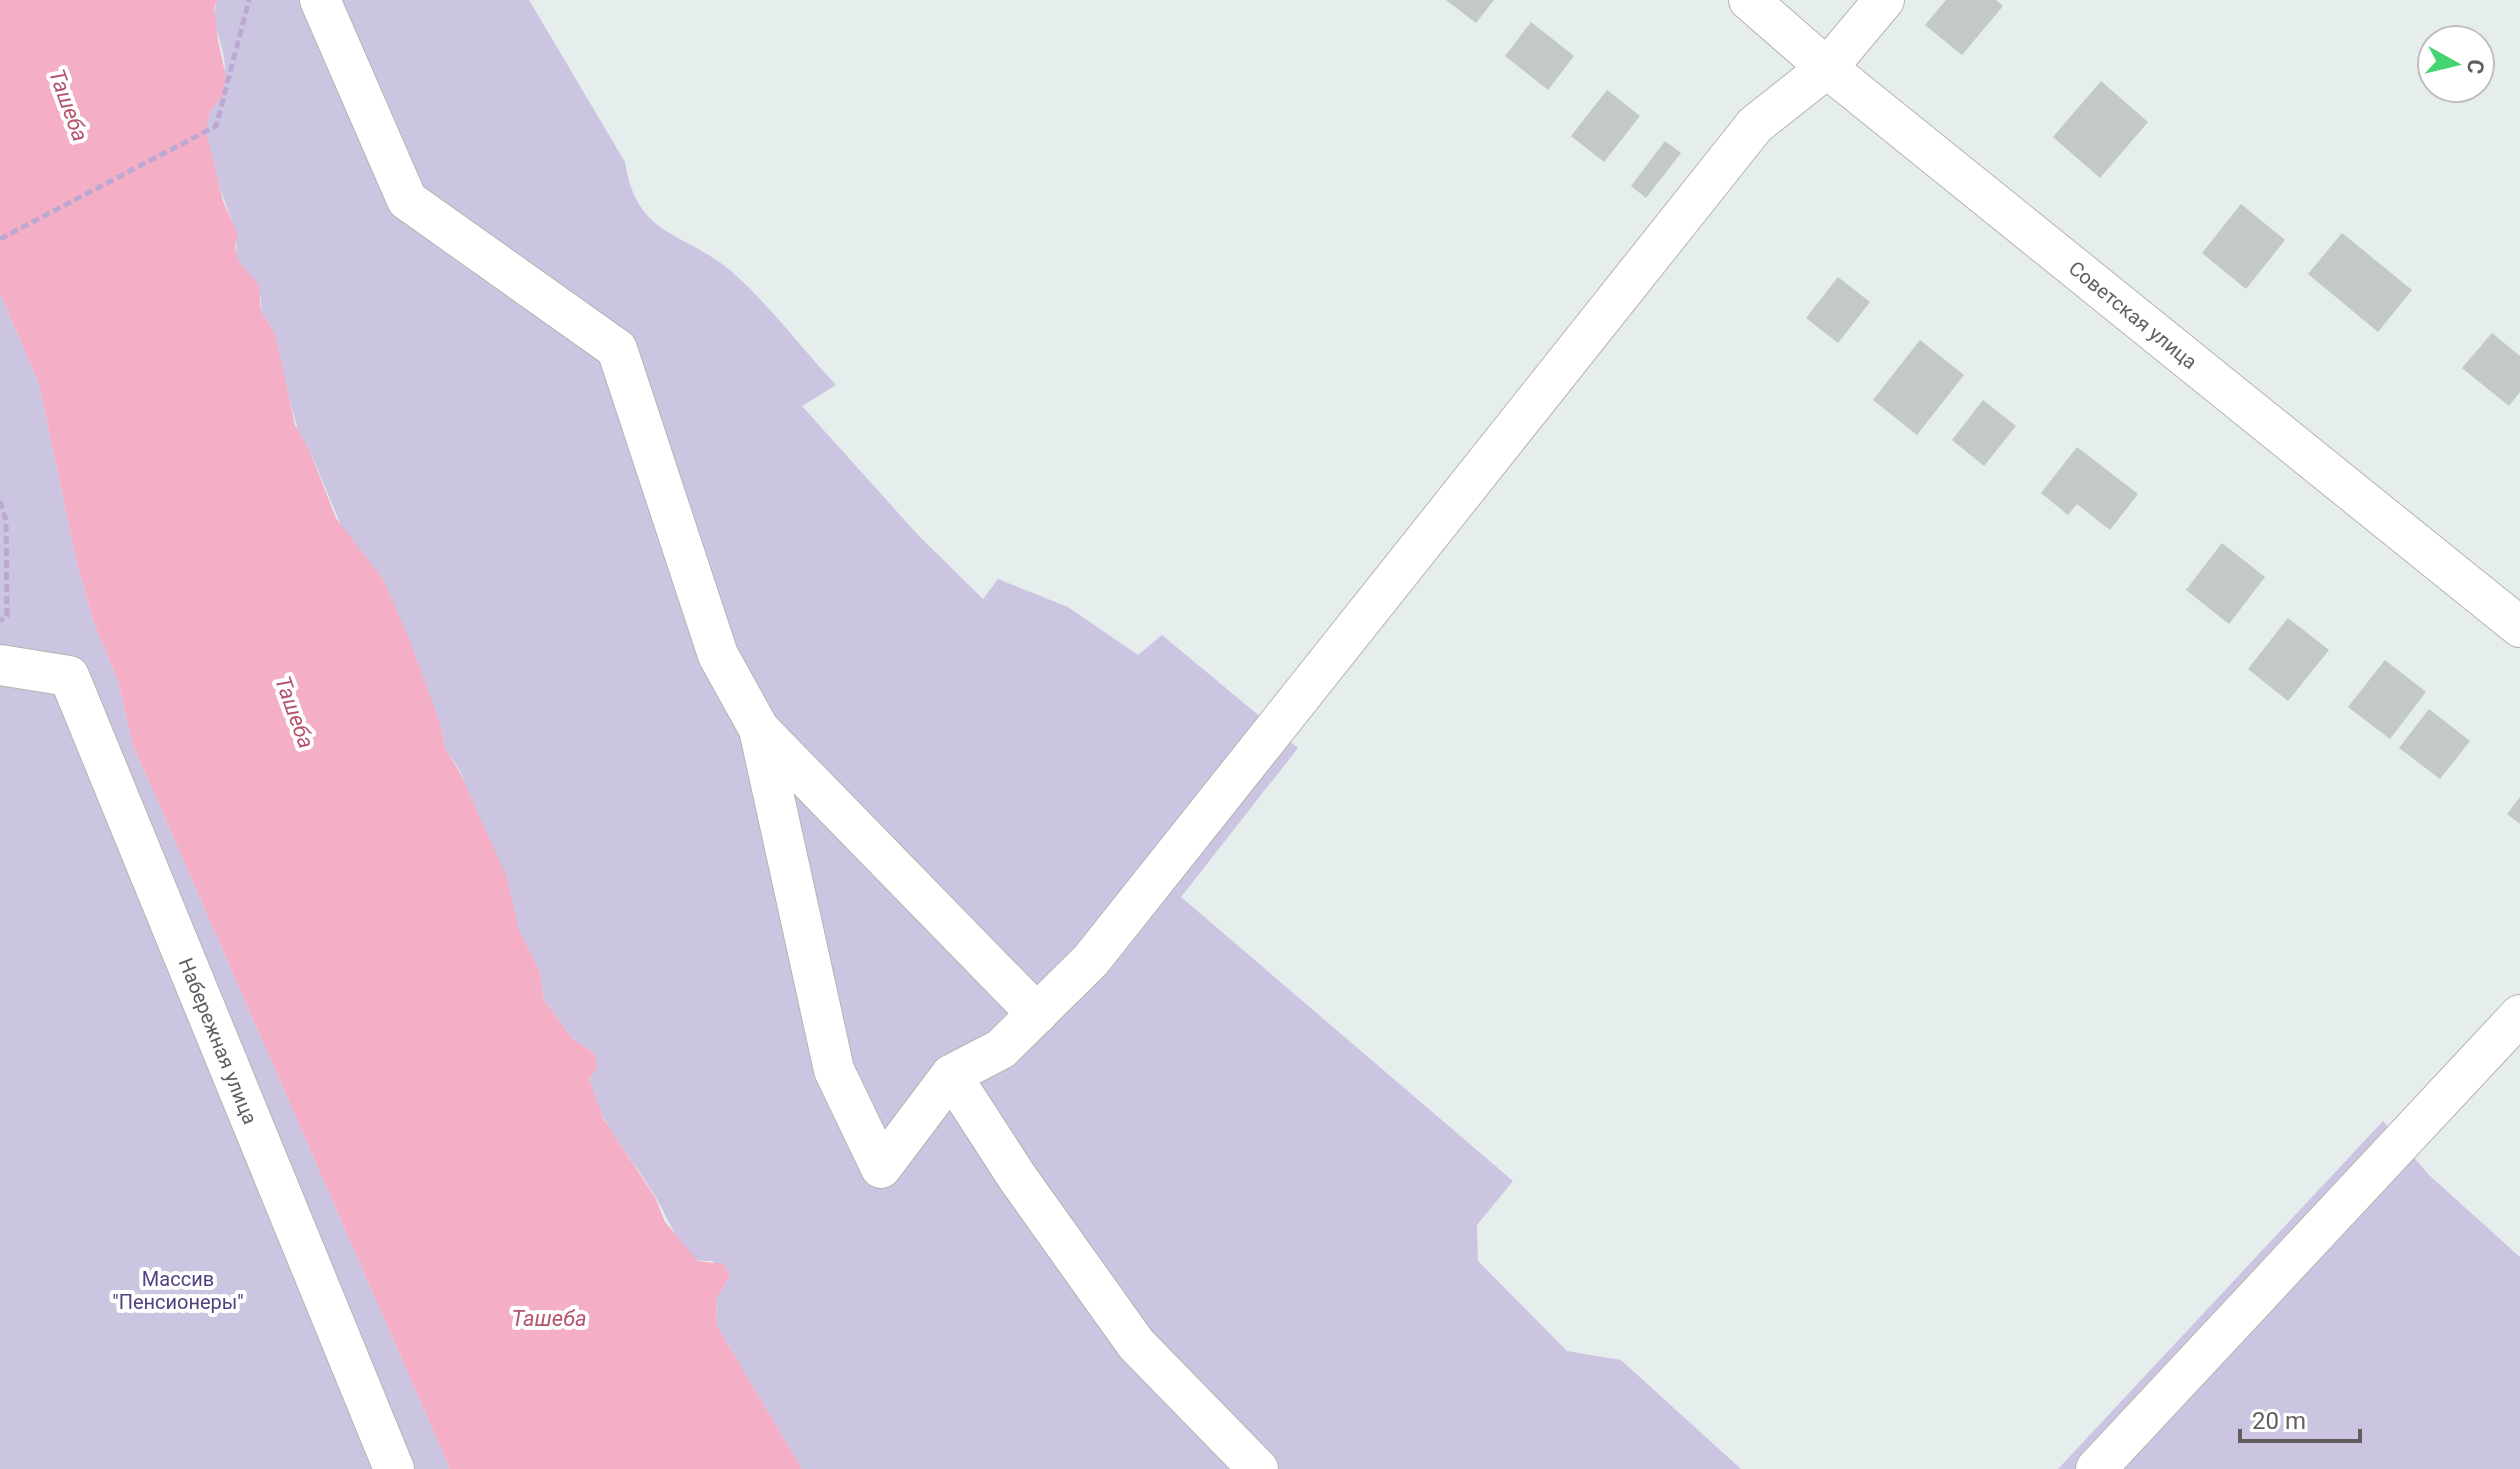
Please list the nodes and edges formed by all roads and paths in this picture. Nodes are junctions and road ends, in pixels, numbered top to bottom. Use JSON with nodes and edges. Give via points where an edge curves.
{"nodes":[{"id":1,"x":249,"y":0,"type":"edge"},
{"id":2,"x":320,"y":0,"type":"edge"},
{"id":3,"x":1749,"y":0,"type":"edge"},
{"id":4,"x":1884,"y":0,"type":"edge"},
{"id":5,"x":1827,"y":68,"type":"junction"},
{"id":6,"x":0,"y":239,"type":"edge"},
{"id":7,"x":0,"y":501,"type":"edge"},
{"id":8,"x":0,"y":621,"type":"edge"},
{"id":9,"x":2520,"y":627,"type":"edge"},
{"id":10,"x":0,"y":665,"type":"edge"},
{"id":11,"x":759,"y":729,"type":"junction"},
{"id":12,"x":1037,"y":1014,"type":"junction"},
{"id":13,"x":2520,"y":1015,"type":"edge"},
{"id":14,"x":951,"y":1075,"type":"junction"},
{"id":15,"x":394,"y":1469,"type":"edge"},
{"id":16,"x":1258,"y":1469,"type":"edge"},
{"id":17,"x":2096,"y":1469,"type":"edge"}],
"edges":[{"from":1,"to":6,"type":"path","via":[[216,126]]},
{"from":2,"to":11,"type":"street","via":[[407,200],[617,349],[718,655]]},
{"from":3,"to":5,"type":"street","name":"Советская улица"},
{"from":4,"to":5,"type":"street"},
{"from":5,"to":9,"type":"street","name":"Советская улица"},
{"from":5,"to":12,"type":"street","via":[[1755,125],[1091,960]]},
{"from":7,"to":8,"type":"path","via":[[6,521],[7,616]]},
{"from":10,"to":15,"type":"street","name":"Набережная улица","via":[[69,676]]},
{"from":11,"to":12,"type":"street"},
{"from":11,"to":14,"type":"street","via":[[834,1070],[881,1168]]},
{"from":12,"to":14,"type":"street","via":[[1001,1049]]},
{"from":13,"to":17,"type":"street"},
{"from":14,"to":16,"type":"street","via":[[1136,1344]]}]}
